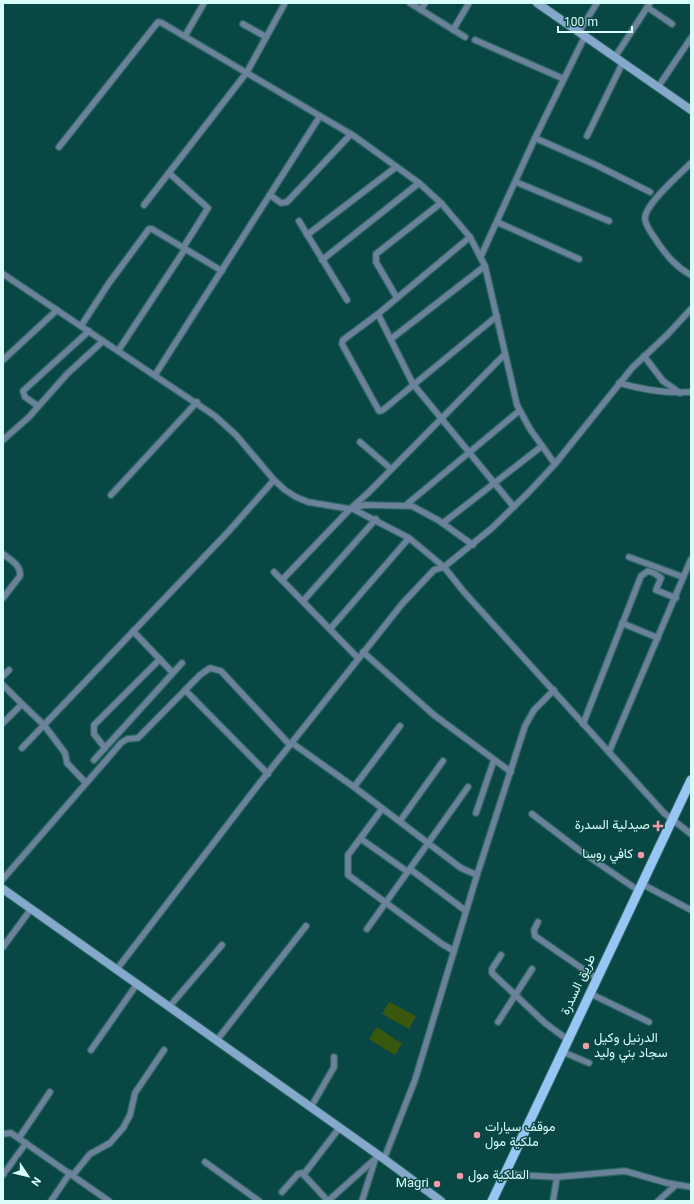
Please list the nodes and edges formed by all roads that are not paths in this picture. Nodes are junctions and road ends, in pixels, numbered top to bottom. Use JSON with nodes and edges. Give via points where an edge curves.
{"nodes":[{"id":1,"x":204,"y":3,"type":"edge"},
{"id":2,"x":285,"y":3,"type":"edge"},
{"id":3,"x":410,"y":3,"type":"edge"},
{"id":4,"x":425,"y":3,"type":"edge"},
{"id":5,"x":469,"y":3,"type":"edge"},
{"id":6,"x":597,"y":3,"type":"edge"},
{"id":7,"x":541,"y":4,"type":"edge"},
{"id":8,"x":648,"y":5,"type":"edge"},
{"id":9,"x":421,"y":10,"type":"junction"},
{"id":10,"x":242,"y":24,"type":"dead end"},
{"id":11,"x":672,"y":24,"type":"dead end"},
{"id":12,"x":453,"y":30,"type":"junction"},
{"id":13,"x":582,"y":34,"type":"junction"},
{"id":14,"x":185,"y":36,"type":"junction"},
{"id":15,"x":266,"y":37,"type":"junction"},
{"id":16,"x":465,"y":38,"type":"dead end"},
{"id":17,"x":691,"y":38,"type":"edge"},
{"id":18,"x":475,"y":40,"type":"dead end"},
{"id":19,"x":615,"y":57,"type":"junction"},
{"id":20,"x":623,"y":62,"type":"junction"},
{"id":21,"x":247,"y":72,"type":"junction"},
{"id":22,"x":564,"y":79,"type":"junction"},
{"id":23,"x":658,"y":87,"type":"junction"},
{"id":24,"x":691,"y":110,"type":"edge"},
{"id":25,"x":320,"y":116,"type":"junction"},
{"id":26,"x":351,"y":134,"type":"junction"},
{"id":27,"x":587,"y":136,"type":"dead end"},
{"id":28,"x":535,"y":138,"type":"junction"},
{"id":29,"x":59,"y":147,"type":"dead end"},
{"id":30,"x":691,"y":163,"type":"edge"},
{"id":31,"x":396,"y":167,"type":"junction"},
{"id":32,"x":170,"y":174,"type":"junction"},
{"id":33,"x":516,"y":182,"type":"junction"},
{"id":34,"x":419,"y":183,"type":"junction"},
{"id":35,"x":650,"y":192,"type":"dead end"},
{"id":36,"x":270,"y":195,"type":"junction"},
{"id":37,"x":441,"y":203,"type":"junction"},
{"id":38,"x":144,"y":205,"type":"dead end"},
{"id":39,"x":299,"y":220,"type":"dead end"},
{"id":40,"x":609,"y":221,"type":"dead end"},
{"id":41,"x":497,"y":222,"type":"junction"},
{"id":42,"x":307,"y":235,"type":"junction"},
{"id":43,"x":470,"y":237,"type":"junction"},
{"id":44,"x":184,"y":249,"type":"junction"},
{"id":45,"x":481,"y":256,"type":"junction"},
{"id":46,"x":579,"y":259,"type":"dead end"},
{"id":47,"x":322,"y":260,"type":"junction"},
{"id":48,"x":485,"y":266,"type":"junction"},
{"id":49,"x":222,"y":271,"type":"junction"},
{"id":50,"x":3,"y":274,"type":"edge"},
{"id":51,"x":691,"y":275,"type":"edge"},
{"id":52,"x":397,"y":298,"type":"junction"},
{"id":53,"x":347,"y":300,"type":"dead end"},
{"id":54,"x":691,"y":309,"type":"edge"},
{"id":55,"x":57,"y":310,"type":"junction"},
{"id":56,"x":378,"y":314,"type":"junction"},
{"id":57,"x":497,"y":316,"type":"junction"},
{"id":58,"x":81,"y":326,"type":"junction"},
{"id":59,"x":89,"y":331,"type":"junction"},
{"id":60,"x":391,"y":339,"type":"junction"},
{"id":61,"x":103,"y":341,"type":"junction"},
{"id":62,"x":118,"y":350,"type":"junction"},
{"id":63,"x":504,"y":354,"type":"junction"},
{"id":64,"x":644,"y":356,"type":"junction"},
{"id":65,"x":3,"y":360,"type":"edge"},
{"id":66,"x":155,"y":375,"type":"junction"},
{"id":67,"x":620,"y":383,"type":"junction"},
{"id":68,"x":413,"y":384,"type":"junction"},
{"id":69,"x":691,"y":392,"type":"edge"},
{"id":70,"x":680,"y":393,"type":"junction"},
{"id":71,"x":196,"y":402,"type":"junction"},
{"id":72,"x":38,"y":406,"type":"junction"},
{"id":73,"x":519,"y":411,"type":"junction"},
{"id":74,"x":441,"y":418,"type":"junction"},
{"id":75,"x":3,"y":440,"type":"edge"},
{"id":76,"x":360,"y":442,"type":"dead end"},
{"id":77,"x":542,"y":446,"type":"junction"},
{"id":78,"x":468,"y":452,"type":"junction"},
{"id":79,"x":555,"y":464,"type":"junction"},
{"id":80,"x":390,"y":468,"type":"junction"},
{"id":81,"x":274,"y":480,"type":"junction"},
{"id":82,"x":494,"y":483,"type":"junction"},
{"id":83,"x":111,"y":495,"type":"dead end"},
{"id":84,"x":406,"y":505,"type":"junction"},
{"id":85,"x":514,"y":506,"type":"junction"},
{"id":86,"x":352,"y":509,"type":"junction"},
{"id":87,"x":376,"y":519,"type":"junction"},
{"id":88,"x":443,"y":523,"type":"junction"},
{"id":89,"x":410,"y":538,"type":"junction"},
{"id":90,"x":473,"y":545,"type":"junction"},
{"id":91,"x":3,"y":554,"type":"edge"},
{"id":92,"x":629,"y":557,"type":"dead end"},
{"id":93,"x":691,"y":559,"type":"edge"},
{"id":94,"x":444,"y":567,"type":"junction"},
{"id":95,"x":274,"y":572,"type":"dead end"},
{"id":96,"x":683,"y":578,"type":"junction"},
{"id":97,"x":282,"y":580,"type":"junction"},
{"id":98,"x":3,"y":598,"type":"edge"},
{"id":99,"x":676,"y":598,"type":"junction"},
{"id":100,"x":303,"y":601,"type":"junction"},
{"id":101,"x":622,"y":623,"type":"junction"},
{"id":102,"x":330,"y":629,"type":"junction"},
{"id":103,"x":132,"y":631,"type":"junction"},
{"id":104,"x":658,"y":638,"type":"junction"},
{"id":105,"x":363,"y":652,"type":"junction"},
{"id":106,"x":358,"y":658,"type":"junction"},
{"id":107,"x":160,"y":659,"type":"junction"},
{"id":108,"x":182,"y":663,"type":"dead end"},
{"id":109,"x":9,"y":670,"type":"dead end"},
{"id":110,"x":172,"y":672,"type":"junction"},
{"id":111,"x":3,"y":676,"type":"edge"},
{"id":112,"x":3,"y":685,"type":"edge"},
{"id":113,"x":185,"y":690,"type":"junction"},
{"id":114,"x":554,"y":690,"type":"junction"},
{"id":115,"x":22,"y":704,"type":"junction"},
{"id":116,"x":3,"y":723,"type":"edge"},
{"id":117,"x":583,"y":724,"type":"junction"},
{"id":118,"x":44,"y":725,"type":"junction"},
{"id":119,"x":400,"y":726,"type":"dead end"},
{"id":120,"x":291,"y":744,"type":"junction"},
{"id":121,"x":22,"y":748,"type":"dead end"},
{"id":122,"x":105,"y":748,"type":"junction"},
{"id":123,"x":609,"y":752,"type":"junction"},
{"id":124,"x":94,"y":760,"type":"dead end"},
{"id":125,"x":494,"y":760,"type":"junction"},
{"id":126,"x":443,"y":761,"type":"dead end"},
{"id":127,"x":511,"y":772,"type":"junction"},
{"id":128,"x":268,"y":774,"type":"junction"},
{"id":129,"x":691,"y":780,"type":"edge"},
{"id":130,"x":86,"y":783,"type":"junction"},
{"id":131,"x":354,"y":787,"type":"junction"},
{"id":132,"x":468,"y":787,"type":"dead end"},
{"id":133,"x":382,"y":809,"type":"junction"},
{"id":134,"x":476,"y":813,"type":"dead end"},
{"id":135,"x":532,"y":814,"type":"dead end"},
{"id":136,"x":672,"y":820,"type":"junction"},
{"id":137,"x":400,"y":821,"type":"junction"},
{"id":138,"x":691,"y":834,"type":"edge"},
{"id":139,"x":361,"y":838,"type":"junction"},
{"id":140,"x":429,"y":843,"type":"junction"},
{"id":141,"x":409,"y":871,"type":"junction"},
{"id":142,"x":477,"y":875,"type":"junction"},
{"id":143,"x":3,"y":879,"type":"edge"},
{"id":144,"x":641,"y":887,"type":"junction"},
{"id":145,"x":3,"y":889,"type":"edge"},
{"id":146,"x":386,"y":902,"type":"junction"},
{"id":147,"x":690,"y":908,"type":"edge"},
{"id":148,"x":31,"y":909,"type":"junction"},
{"id":149,"x":466,"y":911,"type":"junction"},
{"id":150,"x":538,"y":922,"type":"dead end"},
{"id":151,"x":306,"y":926,"type":"dead end"},
{"id":152,"x":367,"y":929,"type":"dead end"},
{"id":153,"x":222,"y":945,"type":"dead end"},
{"id":154,"x":3,"y":947,"type":"edge"},
{"id":155,"x":454,"y":951,"type":"junction"},
{"id":156,"x":501,"y":955,"type":"dead end"},
{"id":157,"x":117,"y":969,"type":"junction"},
{"id":158,"x":532,"y":970,"type":"dead end"},
{"id":159,"x":596,"y":978,"type":"junction"},
{"id":160,"x":137,"y":984,"type":"junction"},
{"id":161,"x":590,"y":993,"type":"junction"},
{"id":162,"x":516,"y":995,"type":"junction"},
{"id":163,"x":169,"y":1007,"type":"junction"},
{"id":164,"x":498,"y":1022,"type":"dead end"},
{"id":165,"x":649,"y":1022,"type":"dead end"},
{"id":166,"x":216,"y":1040,"type":"junction"},
{"id":167,"x":568,"y":1040,"type":"junction"},
{"id":168,"x":91,"y":1050,"type":"dead end"},
{"id":169,"x":164,"y":1050,"type":"dead end"},
{"id":170,"x":562,"y":1052,"type":"junction"},
{"id":171,"x":334,"y":1056,"type":"dead end"},
{"id":172,"x":589,"y":1063,"type":"dead end"},
{"id":173,"x":50,"y":1092,"type":"dead end"},
{"id":174,"x":310,"y":1107,"type":"junction"},
{"id":175,"x":340,"y":1127,"type":"junction"},
{"id":176,"x":3,"y":1134,"type":"edge"},
{"id":177,"x":19,"y":1138,"type":"junction"},
{"id":178,"x":26,"y":1143,"type":"junction"},
{"id":179,"x":379,"y":1157,"type":"junction"},
{"id":180,"x":205,"y":1162,"type":"dead end"},
{"id":181,"x":505,"y":1172,"type":"junction"},
{"id":182,"x":71,"y":1174,"type":"junction"},
{"id":183,"x":304,"y":1174,"type":"junction"},
{"id":184,"x":3,"y":1175,"type":"edge"},
{"id":185,"x":557,"y":1177,"type":"junction"},
{"id":186,"x":676,"y":1185,"type":"junction"},
{"id":187,"x":691,"y":1187,"type":"edge"},
{"id":188,"x":282,"y":1192,"type":"dead end"},
{"id":189,"x":51,"y":1201,"type":"edge"},
{"id":190,"x":108,"y":1201,"type":"edge"},
{"id":191,"x":259,"y":1201,"type":"edge"},
{"id":192,"x":328,"y":1201,"type":"edge"},
{"id":193,"x":362,"y":1201,"type":"edge"},
{"id":194,"x":441,"y":1201,"type":"edge"},
{"id":195,"x":492,"y":1201,"type":"edge"},
{"id":196,"x":554,"y":1201,"type":"edge"},
{"id":197,"x":658,"y":1201,"type":"edge"}],
"edges":[{"from":1,"to":14,"type":"street"},
{"from":2,"to":15,"type":"street"},
{"from":3,"to":9,"type":"street"},
{"from":4,"to":9,"type":"street"},
{"from":5,"to":12,"type":"street"},
{"from":6,"to":13,"type":"street"},
{"from":7,"to":13,"type":"street"},
{"from":8,"to":11,"type":"street"},
{"from":8,"to":19,"type":"street"},
{"from":9,"to":12,"type":"street"},
{"from":10,"to":15,"type":"street"},
{"from":12,"to":16,"type":"street"},
{"from":13,"to":19,"type":"street"},
{"from":13,"to":22,"type":"street"},
{"from":14,"to":21,"type":"street"},
{"from":14,"to":29,"type":"street","via":[[162,23],[155,24]]},
{"from":15,"to":21,"type":"street"},
{"from":17,"to":23,"type":"street"},
{"from":18,"to":22,"type":"street"},
{"from":19,"to":20,"type":"street"},
{"from":20,"to":23,"type":"street"},
{"from":20,"to":27,"type":"street"},
{"from":21,"to":25,"type":"street"},
{"from":21,"to":32,"type":"street"},
{"from":22,"to":28,"type":"street"},
{"from":23,"to":24,"type":"street"},
{"from":25,"to":26,"type":"street"},
{"from":25,"to":36,"type":"street"},
{"from":26,"to":31,"type":"street"},
{"from":26,"to":36,"type":"street","via":[[287,202],[281,203]]},
{"from":28,"to":33,"type":"street"},
{"from":28,"to":35,"type":"street"},
{"from":30,"to":51,"type":"street","via":[[649,207],[645,219],[649,230],[671,261],[676,267]]},
{"from":31,"to":34,"type":"street"},
{"from":31,"to":42,"type":"street"},
{"from":32,"to":38,"type":"street"},
{"from":32,"to":44,"type":"street","via":[[208,208]]},
{"from":33,"to":40,"type":"street"},
{"from":33,"to":41,"type":"street"},
{"from":34,"to":37,"type":"street"},
{"from":34,"to":47,"type":"street"},
{"from":36,"to":49,"type":"street"},
{"from":37,"to":43,"type":"street"},
{"from":37,"to":52,"type":"street","via":[[376,254],[376,262]]},
{"from":39,"to":42,"type":"street"},
{"from":41,"to":45,"type":"street"},
{"from":41,"to":46,"type":"street"},
{"from":42,"to":47,"type":"street"},
{"from":43,"to":45,"type":"street"},
{"from":43,"to":52,"type":"street"},
{"from":44,"to":49,"type":"street"},
{"from":44,"to":58,"type":"street","via":[[149,229]]},
{"from":44,"to":62,"type":"street"},
{"from":45,"to":48,"type":"street"},
{"from":47,"to":53,"type":"street"},
{"from":48,"to":57,"type":"street"},
{"from":48,"to":60,"type":"street"},
{"from":49,"to":66,"type":"street"},
{"from":50,"to":55,"type":"street"},
{"from":52,"to":56,"type":"street"},
{"from":54,"to":64,"type":"street"},
{"from":55,"to":58,"type":"street"},
{"from":55,"to":65,"type":"street"},
{"from":56,"to":60,"type":"street"},
{"from":56,"to":68,"type":"street","via":[[343,340],[342,344],[378,411],[384,410]]},
{"from":57,"to":63,"type":"street"},
{"from":57,"to":68,"type":"street"},
{"from":58,"to":59,"type":"street"},
{"from":59,"to":61,"type":"street"},
{"from":59,"to":72,"type":"street","via":[[23,391],[25,397]]},
{"from":60,"to":68,"type":"street"},
{"from":61,"to":62,"type":"street"},
{"from":61,"to":72,"type":"street","via":[[67,374]]},
{"from":62,"to":66,"type":"street"},
{"from":63,"to":73,"type":"street"},
{"from":63,"to":74,"type":"street"},
{"from":64,"to":67,"type":"street"},
{"from":64,"to":70,"type":"street","via":[[663,381]]},
{"from":66,"to":71,"type":"street"},
{"from":67,"to":70,"type":"street","via":[[643,390]]},
{"from":67,"to":79,"type":"street"},
{"from":68,"to":74,"type":"street"},
{"from":69,"to":70,"type":"street"},
{"from":71,"to":81,"type":"street","via":[[228,428]]},
{"from":71,"to":83,"type":"street"},
{"from":72,"to":75,"type":"street"},
{"from":73,"to":77,"type":"street"},
{"from":73,"to":78,"type":"street"},
{"from":74,"to":78,"type":"street"},
{"from":74,"to":80,"type":"street"},
{"from":76,"to":80,"type":"street"},
{"from":77,"to":79,"type":"street"},
{"from":77,"to":82,"type":"street"},
{"from":78,"to":82,"type":"street"},
{"from":78,"to":84,"type":"street"},
{"from":79,"to":85,"type":"street"},
{"from":80,"to":86,"type":"street"},
{"from":81,"to":86,"type":"street","via":[[289,493],[308,502]]},
{"from":81,"to":103,"type":"street","via":[[228,532]]},
{"from":82,"to":85,"type":"street"},
{"from":82,"to":88,"type":"street"},
{"from":84,"to":86,"type":"street","via":[[365,505]]},
{"from":84,"to":88,"type":"street","via":[[426,512]]},
{"from":85,"to":90,"type":"street"},
{"from":86,"to":87,"type":"street"},
{"from":86,"to":97,"type":"street"},
{"from":87,"to":89,"type":"street"},
{"from":87,"to":100,"type":"street"},
{"from":88,"to":90,"type":"street"},
{"from":89,"to":94,"type":"street"},
{"from":89,"to":102,"type":"street"},
{"from":90,"to":94,"type":"street"},
{"from":91,"to":98,"type":"street","via":[[18,566],[21,572]]},
{"from":92,"to":96,"type":"street"},
{"from":93,"to":96,"type":"street"},
{"from":94,"to":105,"type":"street","via":[[434,570],[426,577]]},
{"from":94,"to":114,"type":"street"},
{"from":95,"to":97,"type":"street"},
{"from":96,"to":99,"type":"street"},
{"from":97,"to":100,"type":"street"},
{"from":99,"to":101,"type":"street","via":[[656,590],[661,578],[654,573],[645,572],[641,576]]},
{"from":99,"to":104,"type":"street"},
{"from":100,"to":102,"type":"street"},
{"from":101,"to":104,"type":"street"},
{"from":101,"to":117,"type":"street"},
{"from":102,"to":106,"type":"street"},
{"from":103,"to":107,"type":"street"},
{"from":103,"to":118,"type":"street"},
{"from":104,"to":123,"type":"street"},
{"from":105,"to":106,"type":"street"},
{"from":105,"to":125,"type":"street","via":[[434,715]]},
{"from":106,"to":120,"type":"street"},
{"from":107,"to":110,"type":"street"},
{"from":107,"to":122,"type":"street","via":[[94,725],[94,734]]},
{"from":108,"to":110,"type":"street"},
{"from":109,"to":111,"type":"street"},
{"from":110,"to":122,"type":"street"},
{"from":112,"to":115,"type":"street"},
{"from":113,"to":120,"type":"street","via":[[206,670],[210,668],[221,671]]},
{"from":113,"to":128,"type":"street"},
{"from":113,"to":130,"type":"street","via":[[138,738],[127,739],[121,743]]},
{"from":114,"to":117,"type":"street"},
{"from":114,"to":127,"type":"street","via":[[529,718]]},
{"from":115,"to":116,"type":"street"},
{"from":115,"to":118,"type":"street"},
{"from":117,"to":123,"type":"street"},
{"from":118,"to":121,"type":"street"},
{"from":118,"to":130,"type":"street","via":[[65,753],[67,763]]},
{"from":119,"to":131,"type":"street"},
{"from":120,"to":128,"type":"street"},
{"from":120,"to":131,"type":"street"},
{"from":122,"to":124,"type":"street"},
{"from":123,"to":136,"type":"street"},
{"from":125,"to":127,"type":"street"},
{"from":125,"to":134,"type":"street"},
{"from":126,"to":137,"type":"street"},
{"from":127,"to":142,"type":"street"},
{"from":128,"to":157,"type":"street"},
{"from":129,"to":136,"type":"main road","name":"طريق السدرة"},
{"from":130,"to":143,"type":"street"},
{"from":131,"to":133,"type":"street"},
{"from":132,"to":140,"type":"street"},
{"from":133,"to":137,"type":"street"},
{"from":133,"to":139,"type":"street"},
{"from":135,"to":144,"type":"street","via":[[579,850]]},
{"from":136,"to":138,"type":"street"},
{"from":136,"to":144,"type":"main road","name":"طريق السدرة"},
{"from":137,"to":140,"type":"street"},
{"from":139,"to":141,"type":"street"},
{"from":139,"to":146,"type":"street","via":[[348,856],[348,875]]},
{"from":140,"to":141,"type":"street"},
{"from":140,"to":142,"type":"street","via":[[461,868]]},
{"from":141,"to":146,"type":"street"},
{"from":141,"to":149,"type":"street"},
{"from":142,"to":149,"type":"street"},
{"from":144,"to":147,"type":"street"},
{"from":144,"to":159,"type":"main road","name":"طريق السدرة"},
{"from":145,"to":148,"type":"street"},
{"from":146,"to":152,"type":"street"},
{"from":146,"to":155,"type":"street"},
{"from":148,"to":154,"type":"street"},
{"from":148,"to":157,"type":"street"},
{"from":149,"to":155,"type":"street"},
{"from":150,"to":159,"type":"street","via":[[534,930],[535,936]]},
{"from":151,"to":166,"type":"street"},
{"from":153,"to":163,"type":"street"},
{"from":155,"to":179,"type":"street","via":[[415,1080]]},
{"from":156,"to":162,"type":"street","via":[[491,972]]},
{"from":157,"to":160,"type":"street"},
{"from":158,"to":162,"type":"street"},
{"from":159,"to":161,"type":"main road","name":"طريق السدرة"},
{"from":160,"to":163,"type":"street"},
{"from":160,"to":168,"type":"street"},
{"from":161,"to":165,"type":"street"},
{"from":161,"to":167,"type":"main road","name":"طريق السدرة"},
{"from":162,"to":164,"type":"street"},
{"from":162,"to":167,"type":"street"},
{"from":163,"to":166,"type":"street"},
{"from":166,"to":174,"type":"street"},
{"from":167,"to":170,"type":"main road","name":"طريق السدرة"},
{"from":169,"to":182,"type":"street","via":[[135,1093],[130,1115],[123,1128],[110,1143],[88,1157]]},
{"from":170,"to":172,"type":"street"},
{"from":170,"to":181,"type":"main road","name":"طريق السدرة"},
{"from":171,"to":174,"type":"street","via":[[334,1067]]},
{"from":173,"to":177,"type":"street"},
{"from":174,"to":175,"type":"street"},
{"from":175,"to":179,"type":"street"},
{"from":175,"to":183,"type":"street"},
{"from":176,"to":177,"type":"street","via":[[11,1133]]},
{"from":177,"to":178,"type":"street"},
{"from":178,"to":182,"type":"street"},
{"from":178,"to":184,"type":"street"},
{"from":179,"to":192,"type":"street"},
{"from":179,"to":193,"type":"street"},
{"from":179,"to":194,"type":"street"},
{"from":180,"to":191,"type":"street"},
{"from":181,"to":185,"type":"street","via":[[519,1176]]},
{"from":181,"to":195,"type":"main road","name":"طريق السدرة"},
{"from":182,"to":189,"type":"street"},
{"from":182,"to":190,"type":"street"},
{"from":183,"to":188,"type":"street","via":[[300,1172]]},
{"from":183,"to":192,"type":"street"},
{"from":185,"to":186,"type":"street","via":[[625,1171]]},
{"from":185,"to":196,"type":"street"},
{"from":186,"to":187,"type":"street"},
{"from":186,"to":197,"type":"street"}]}
